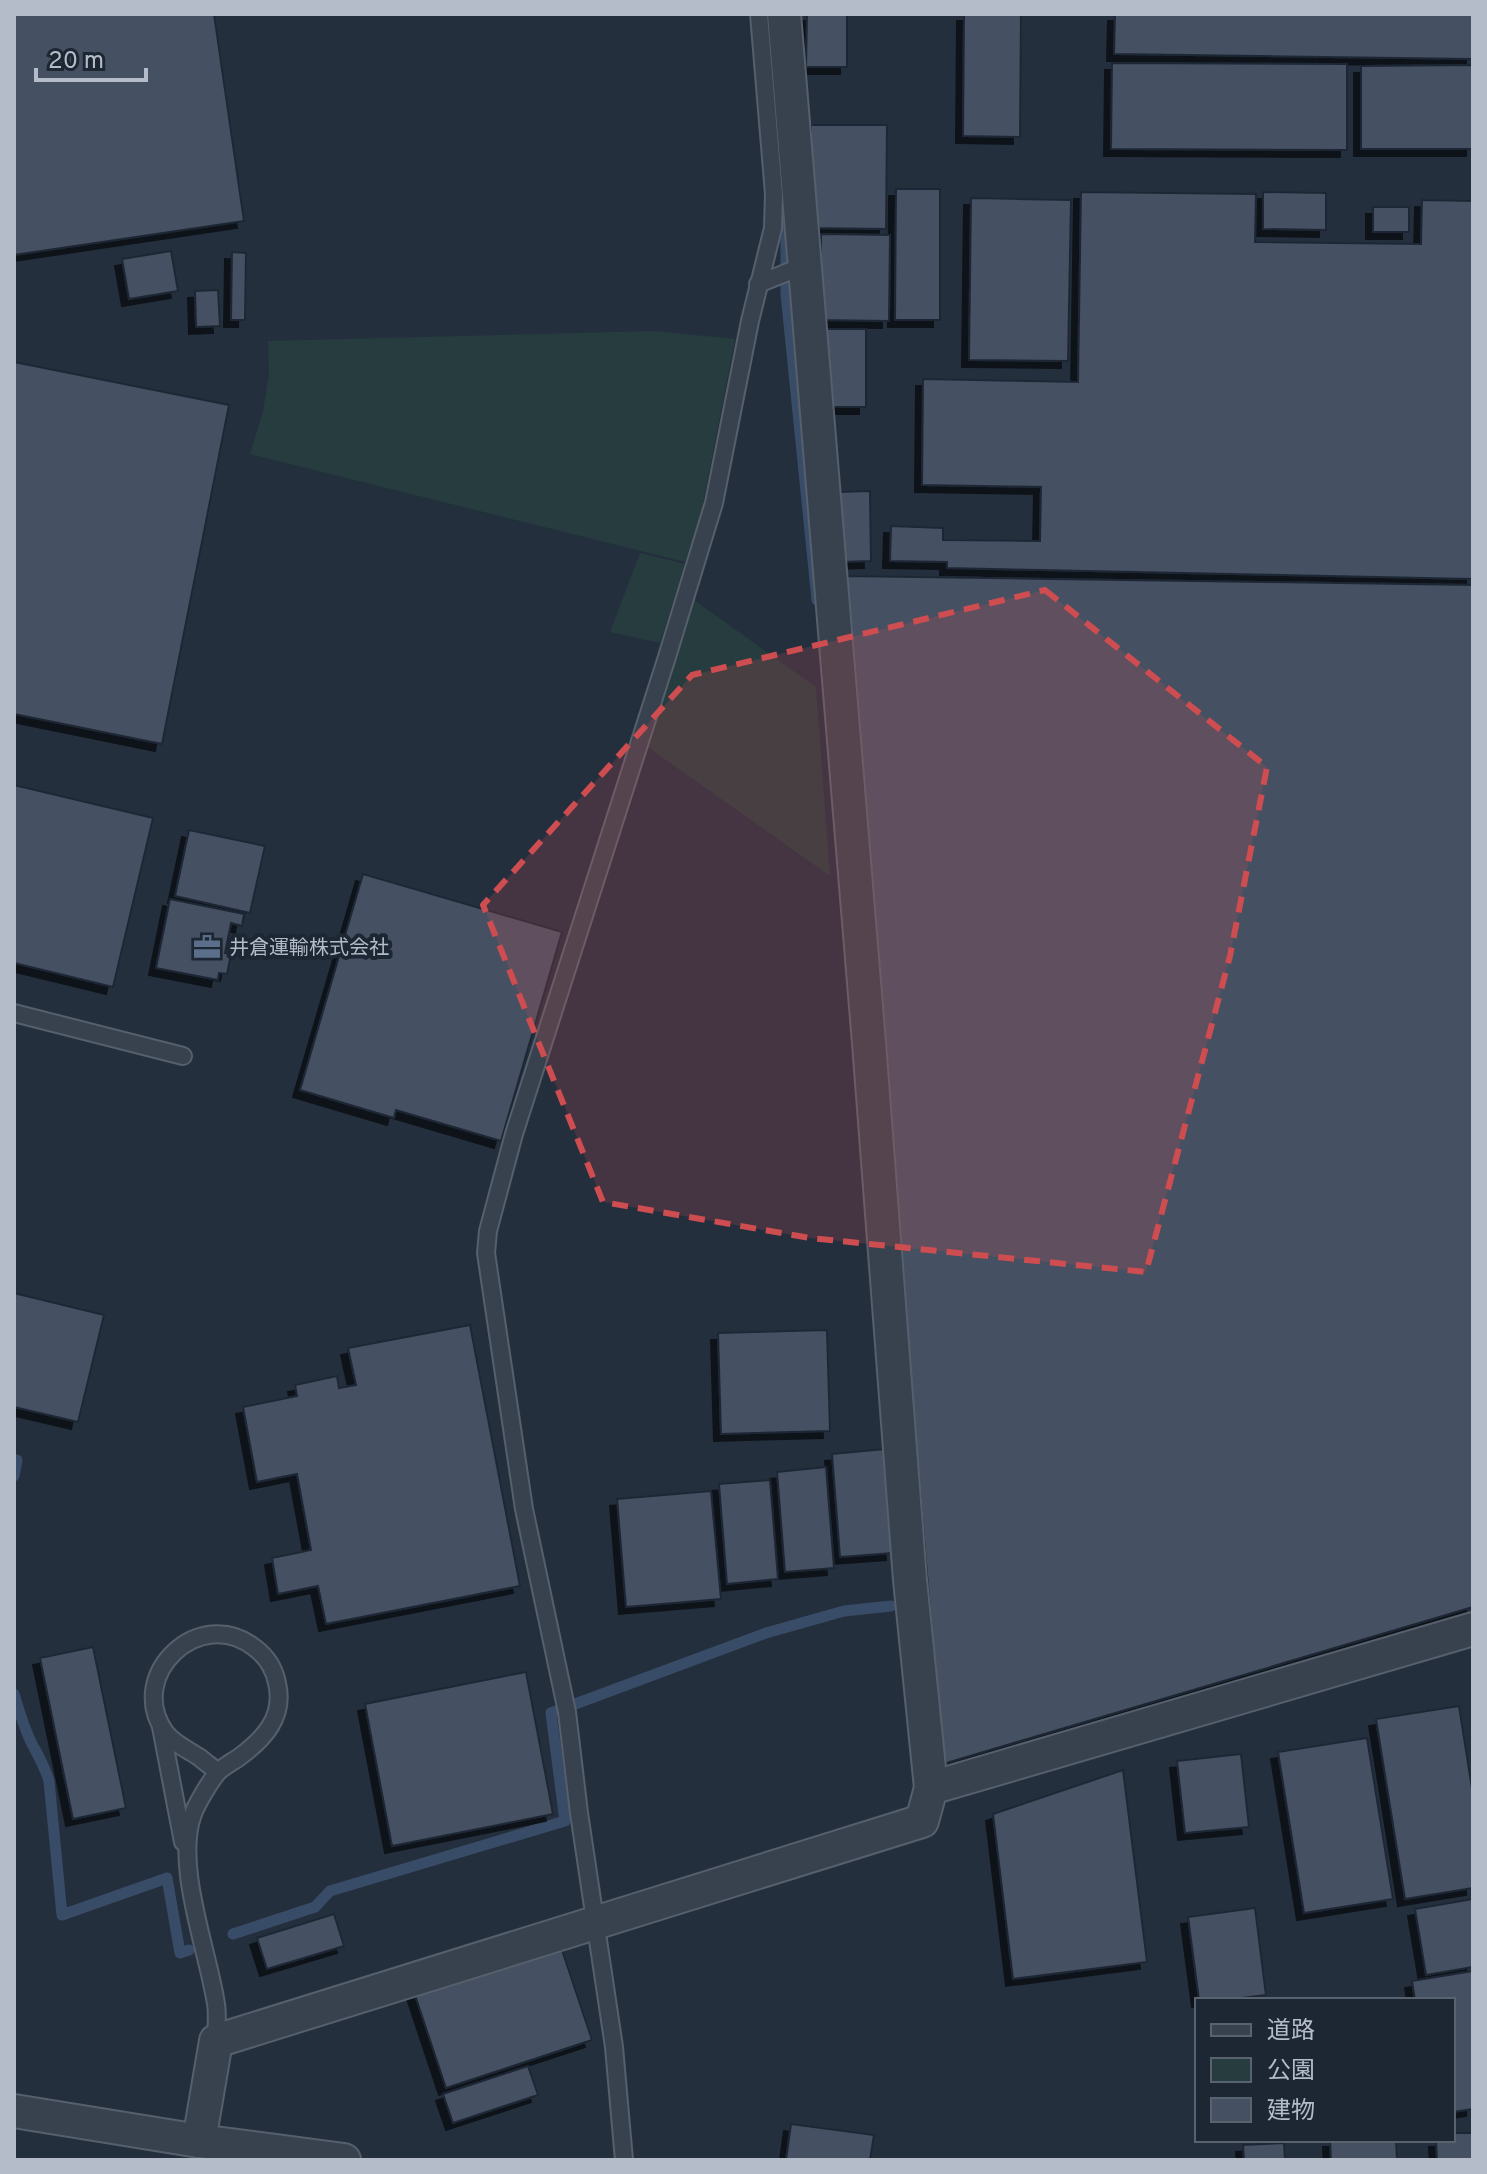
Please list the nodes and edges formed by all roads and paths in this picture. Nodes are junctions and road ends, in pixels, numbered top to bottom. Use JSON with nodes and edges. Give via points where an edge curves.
{"nodes":[{"id":1,"x":759,"y":14,"type":"edge"},
{"id":2,"x":784,"y":14,"type":"edge"},
{"id":3,"x":792,"y":271,"type":"junction"},
{"id":4,"x":758,"y":284,"type":"junction"},
{"id":5,"x":14,"y":1013,"type":"edge"},
{"id":6,"x":183,"y":1056,"type":"dead end"},
{"id":7,"x":1473,"y":1629,"type":"edge"},
{"id":8,"x":160,"y":1721,"type":"junction"},
{"id":9,"x":218,"y":1772,"type":"junction"},
{"id":10,"x":931,"y":1788,"type":"junction"},
{"id":11,"x":188,"y":1867,"type":"junction"},
{"id":12,"x":595,"y":1923,"type":"junction"},
{"id":13,"x":216,"y":2041,"type":"junction"},
{"id":14,"x":14,"y":2111,"type":"edge"},
{"id":15,"x":199,"y":2141,"type":"junction"},
{"id":16,"x":344,"y":2160,"type":"edge"},
{"id":17,"x":624,"y":2160,"type":"edge"}],
"edges":[{"from":1,"to":4,"type":"lane","via":[[774,194],[773,228]]},
{"from":2,"to":3,"type":"street"},
{"from":3,"to":4,"type":"lane"},
{"from":3,"to":10,"type":"street","via":[[869,1043]]},
{"from":4,"to":12,"type":"lane","via":[[714,503],[488,1231],[486,1253],[524,1509],[566,1708]]},
{"from":5,"to":6,"type":"lane"},
{"from":7,"to":10,"type":"street"},
{"from":8,"to":9,"type":"lane","via":[[179,1746]]},
{"from":8,"to":9,"type":"lane","via":[[155,1702],[158,1676],[169,1657],[189,1640],[227,1635],[261,1653],[278,1686],[277,1713],[264,1737]]},
{"from":8,"to":11,"type":"lane"},
{"from":9,"to":11,"type":"lane","via":[[194,1812],[187,1838]]},
{"from":10,"to":12,"type":"street","via":[[922,1821]]},
{"from":11,"to":13,"type":"lane","via":[[217,2008]]},
{"from":12,"to":13,"type":"street"},
{"from":12,"to":17,"type":"lane"},
{"from":13,"to":15,"type":"street"},
{"from":14,"to":15,"type":"street"},
{"from":15,"to":16,"type":"street"}]}
